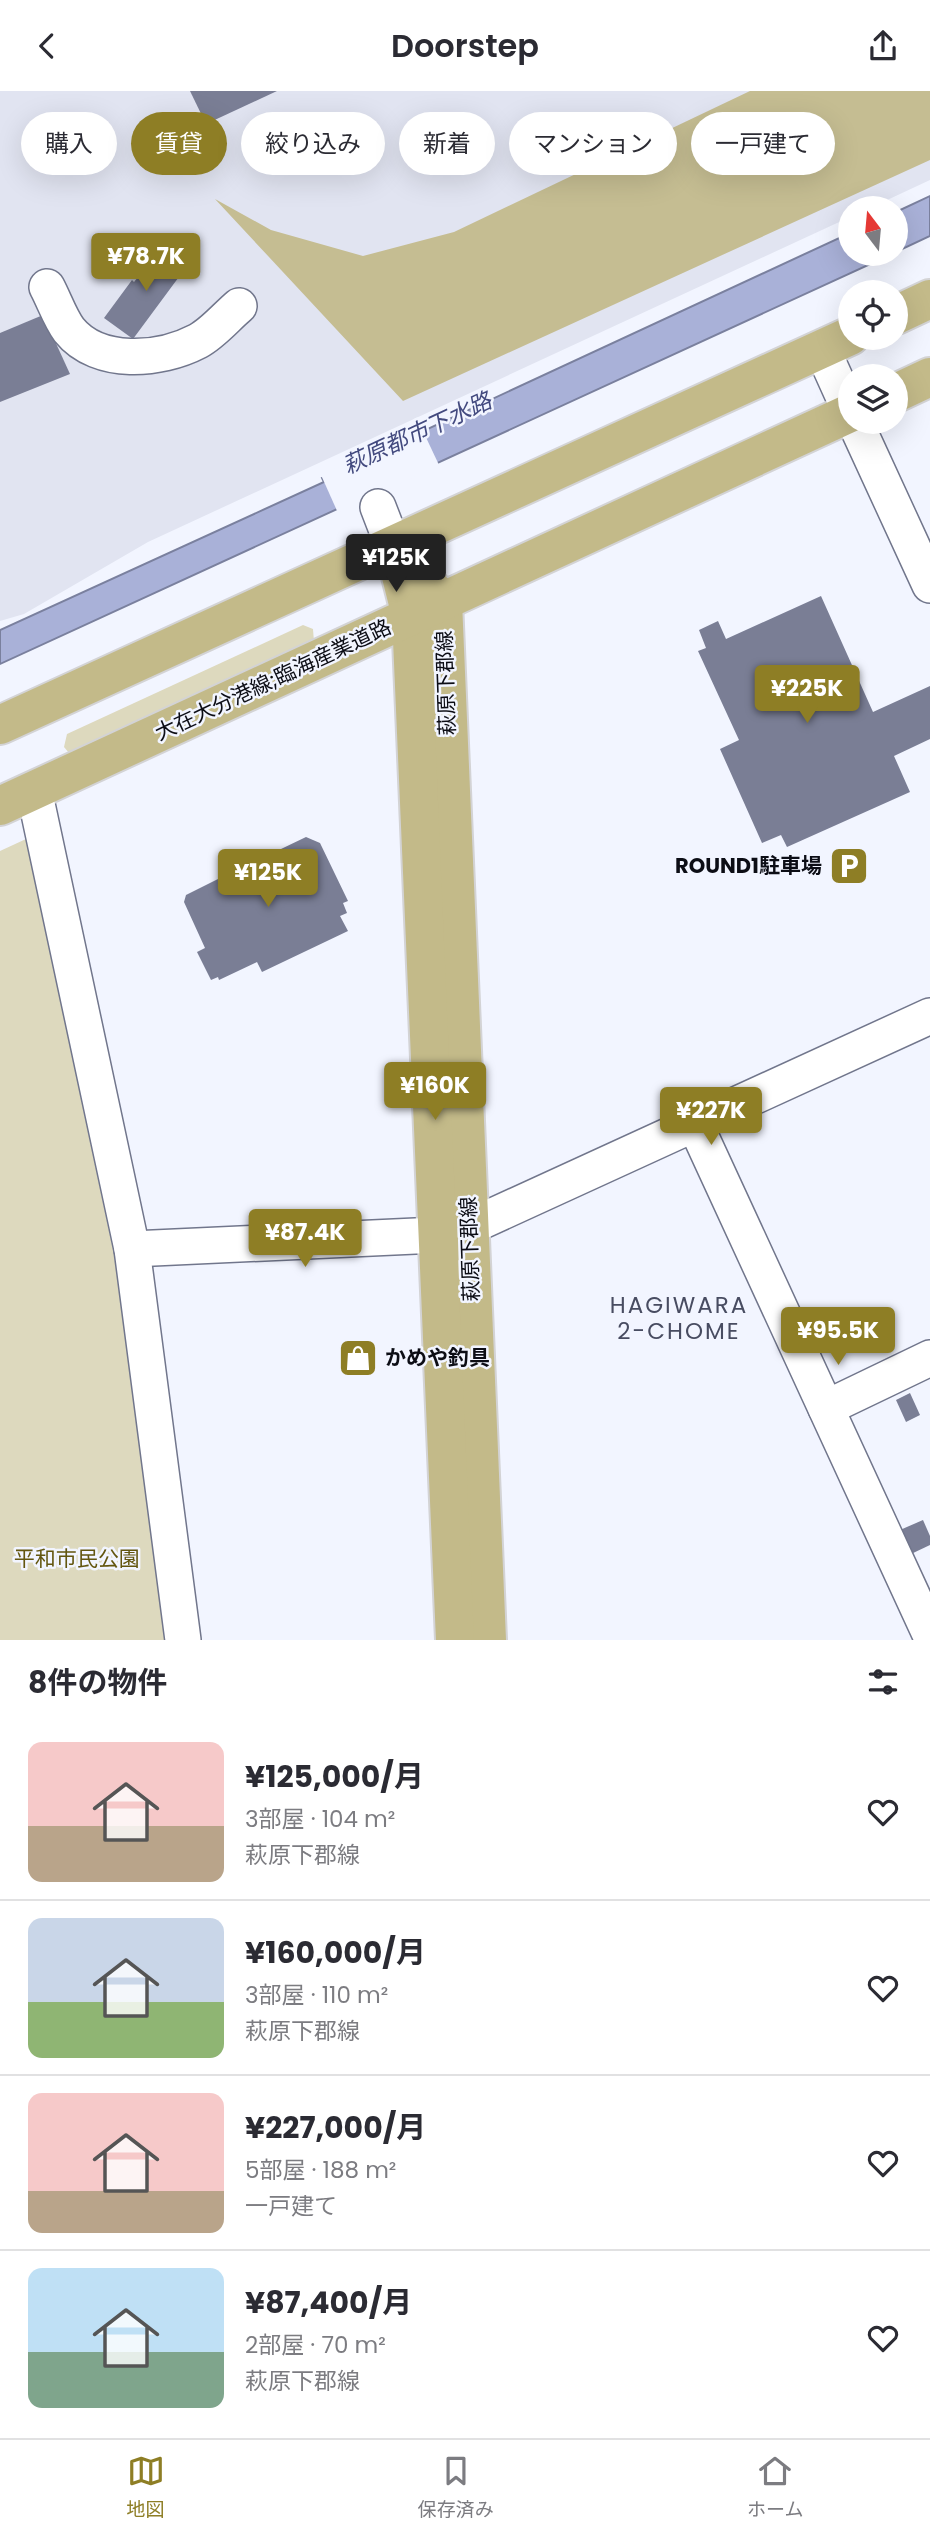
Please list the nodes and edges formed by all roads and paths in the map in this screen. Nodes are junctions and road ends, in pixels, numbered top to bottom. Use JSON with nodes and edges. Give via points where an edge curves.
{"nodes":[{"id":1,"x":47,"y":287,"type":"dead end"},
{"id":2,"x":930,"y":299,"type":"edge"},
{"id":3,"x":239,"y":306,"type":"dead end"},
{"id":4,"x":908,"y":309,"type":"edge"},
{"id":5,"x":836,"y":343,"type":"edge"},
{"id":6,"x":840,"y":364,"type":"edge"},
{"id":7,"x":930,"y":377,"type":"edge"},
{"id":8,"x":908,"y":387,"type":"edge"},
{"id":9,"x":838,"y":418,"type":"edge"},
{"id":10,"x":861,"y":434,"type":"edge"},
{"id":11,"x":378,"y":507,"type":"dead end"},
{"id":12,"x":393,"y":546,"type":"junction"},
{"id":13,"x":930,"y":585,"type":"edge"},
{"id":14,"x":427,"y":609,"type":"junction"},
{"id":15,"x":0,"y":725,"type":"edge"},
{"id":16,"x":34,"y":790,"type":"junction"},
{"id":17,"x":0,"y":806,"type":"edge"},
{"id":18,"x":930,"y":1016,"type":"edge"},
{"id":19,"x":695,"y":1124,"type":"junction"},
{"id":20,"x":453,"y":1231,"type":"junction"},
{"id":21,"x":132,"y":1249,"type":"junction"},
{"id":22,"x":930,"y":1358,"type":"edge"},
{"id":23,"x":826,"y":1408,"type":"junction"},
{"id":24,"x":930,"y":1633,"type":"edge"},
{"id":25,"x":183,"y":1640,"type":"edge"},
{"id":26,"x":455,"y":1640,"type":"edge"},
{"id":27,"x":487,"y":1640,"type":"edge"}],
"edges":[{"from":1,"to":3,"type":"street","via":[[69,329],[92,351],[127,357],[200,340]]},
{"from":2,"to":4,"type":"main road"},
{"from":5,"to":6,"type":"street"},
{"from":5,"to":12,"type":"main road"},
{"from":7,"to":8,"type":"main road"},
{"from":9,"to":14,"type":"main road","name":"大在大分港線;臨海産業道路"},
{"from":10,"to":13,"type":"street"},
{"from":11,"to":12,"type":"street"},
{"from":12,"to":14,"type":"main road","name":"萩原下郡線"},
{"from":12,"to":15,"type":"main road"},
{"from":14,"to":16,"type":"main road","name":"大在大分港線;臨海産業道路"},
{"from":14,"to":20,"type":"main road","name":"萩原下郡線"},
{"from":16,"to":17,"type":"main road","name":"大在大分港線;臨海産業道路"},
{"from":16,"to":21,"type":"street"},
{"from":18,"to":19,"type":"street"},
{"from":19,"to":20,"type":"street"},
{"from":19,"to":23,"type":"street"},
{"from":20,"to":21,"type":"street"},
{"from":20,"to":26,"type":"main road","name":"萩原下郡線"},
{"from":20,"to":27,"type":"main road","name":"萩原下郡線"},
{"from":21,"to":25,"type":"street"},
{"from":22,"to":23,"type":"street"},
{"from":23,"to":24,"type":"street"}]}
